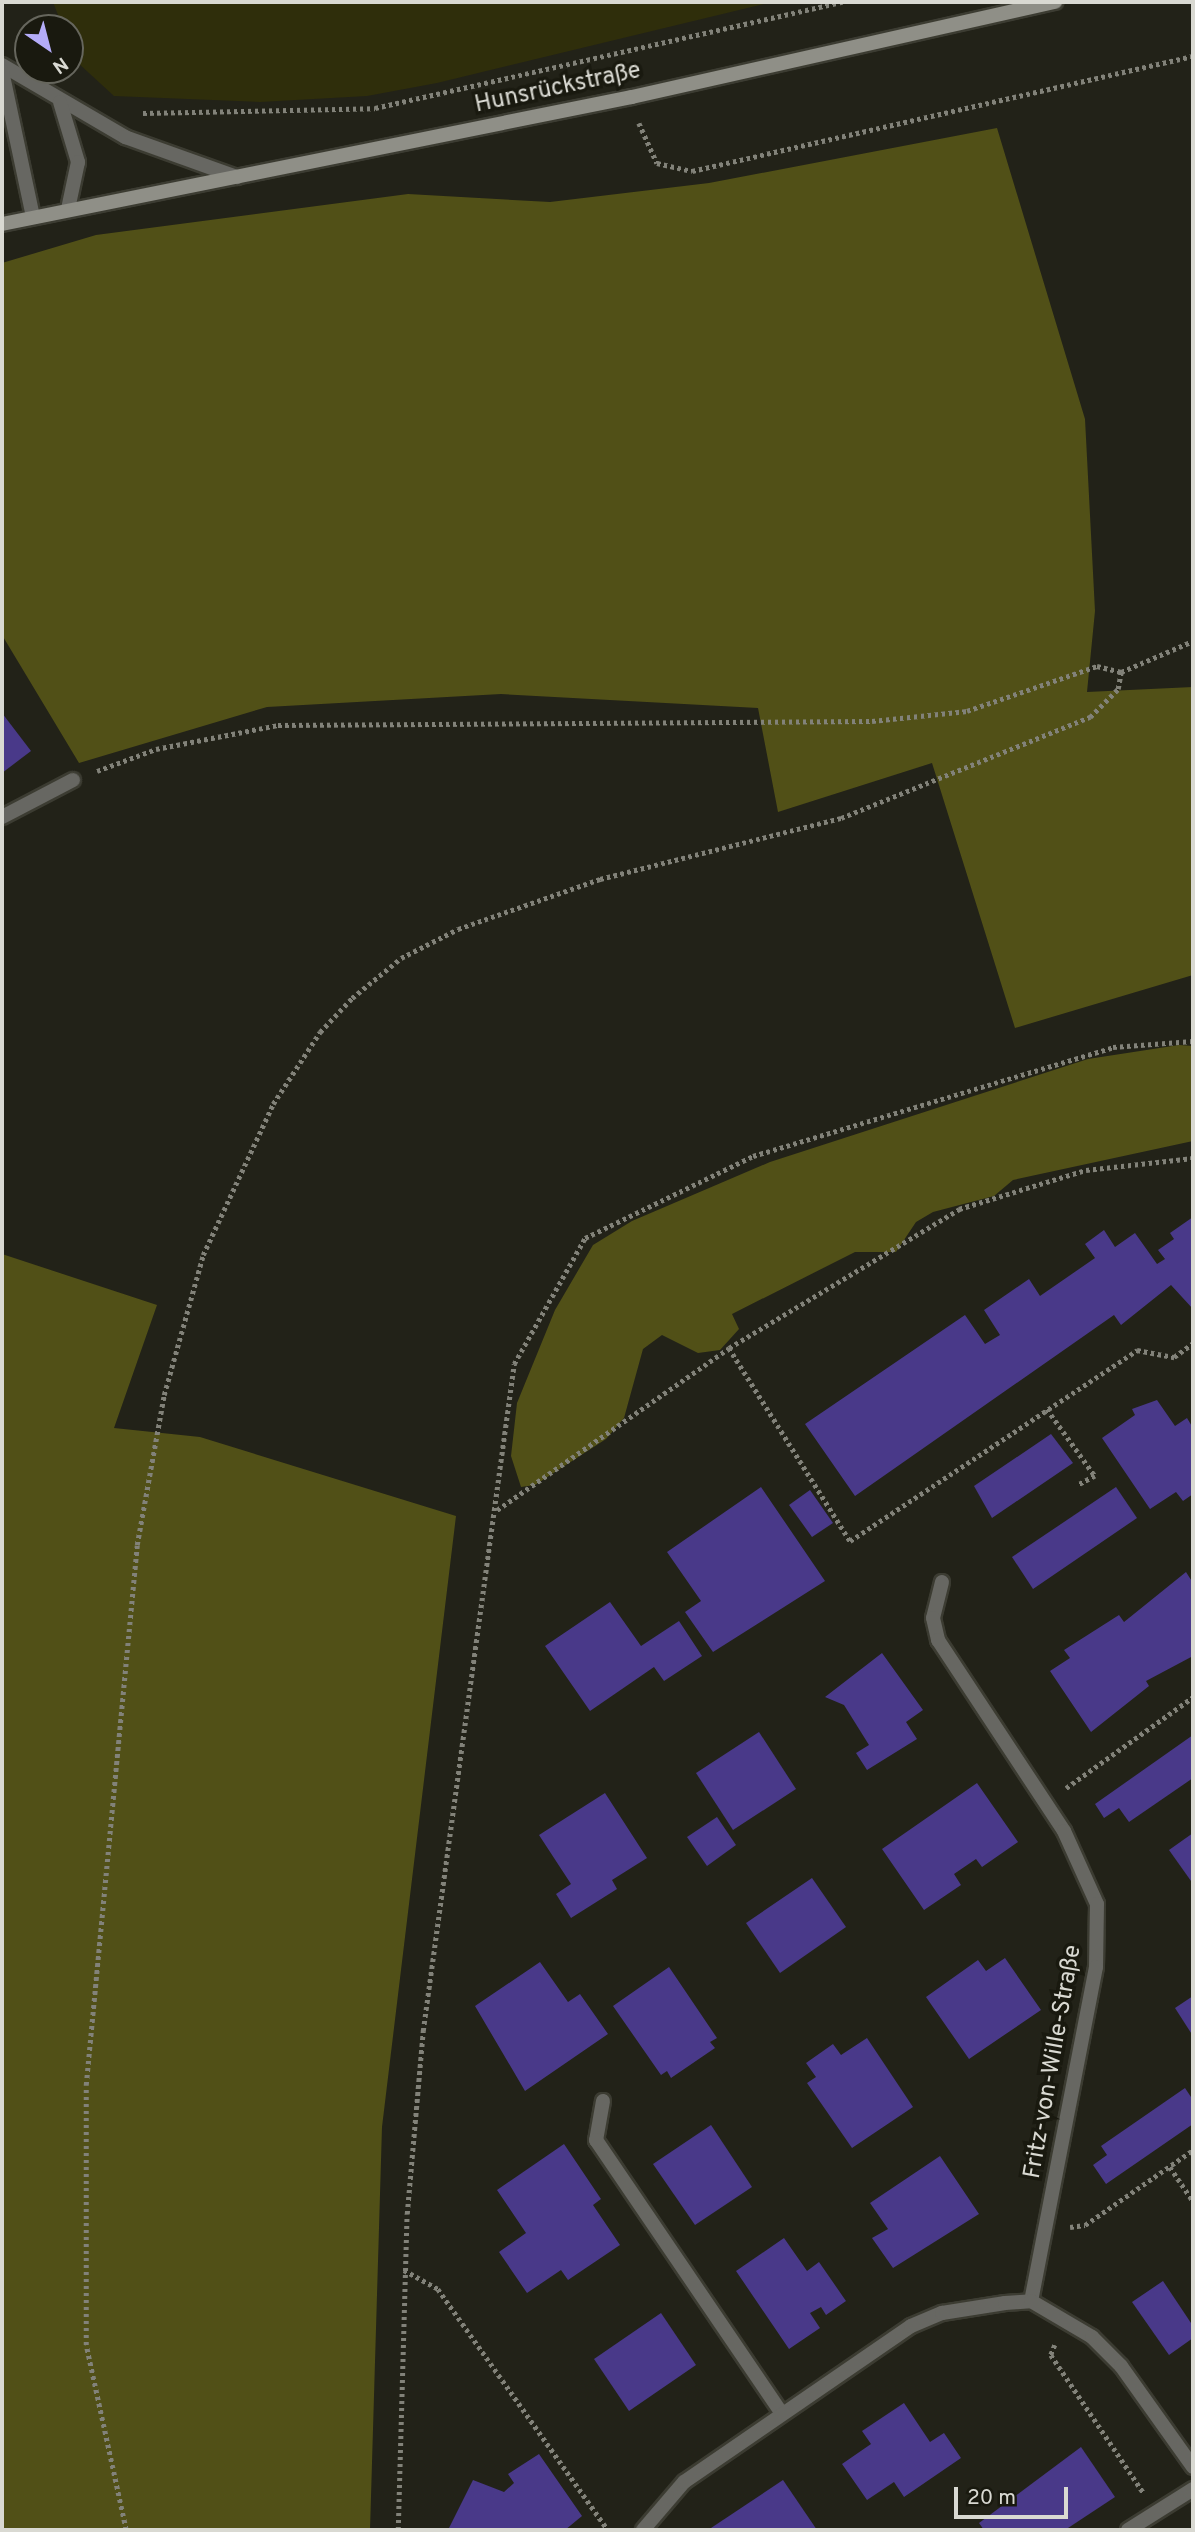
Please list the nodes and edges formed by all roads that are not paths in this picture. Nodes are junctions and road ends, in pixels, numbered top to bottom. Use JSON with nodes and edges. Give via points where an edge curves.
{"nodes":[{"id":1,"x":1055,"y":2,"type":"edge"},
{"id":2,"x":2,"y":65,"type":"edge"},
{"id":3,"x":2,"y":71,"type":"edge"},
{"id":4,"x":59,"y":100,"type":"junction"},
{"id":5,"x":237,"y":177,"type":"junction"},
{"id":6,"x":68,"y":209,"type":"junction"},
{"id":7,"x":33,"y":217,"type":"junction"},
{"id":8,"x":2,"y":224,"type":"edge"},
{"id":9,"x":73,"y":780,"type":"road end"},
{"id":10,"x":2,"y":817,"type":"edge"},
{"id":11,"x":942,"y":1582,"type":"dead end"},
{"id":12,"x":603,"y":2101,"type":"dead end"},
{"id":13,"x":1031,"y":2301,"type":"junction"},
{"id":14,"x":782,"y":2412,"type":"junction"},
{"id":15,"x":1193,"y":2467,"type":"edge"},
{"id":16,"x":1193,"y":2488,"type":"edge"},
{"id":17,"x":643,"y":2530,"type":"edge"},
{"id":18,"x":1128,"y":2530,"type":"edge"}],
"edges":[{"from":1,"to":5,"type":"main road","name":"Hunsrückstraße","via":[[632,97]]},
{"from":2,"to":4,"type":"street"},
{"from":3,"to":7,"type":"street"},
{"from":4,"to":5,"type":"street","via":[[125,138]]},
{"from":4,"to":6,"type":"street","via":[[78,162]]},
{"from":5,"to":6,"type":"main road","name":"Hunsrückstraße"},
{"from":6,"to":7,"type":"main road","name":"Hunsrückstraße"},
{"from":7,"to":8,"type":"main road","name":"Hunsrückstraße"},
{"from":9,"to":10,"type":"street"},
{"from":11,"to":13,"type":"street","name":"Fritz-von-Wille-Straße","via":[[933,1618],[937,1640],[1046,1803],[1088,1876],[1099,1933]]},
{"from":12,"to":14,"type":"street","via":[[596,2140]]},
{"from":13,"to":14,"type":"street","via":[[942,2313],[911,2326]]},
{"from":13,"to":15,"type":"street","via":[[1121,2366]]},
{"from":14,"to":17,"type":"street","via":[[684,2482]]},
{"from":16,"to":18,"type":"street"}]}
